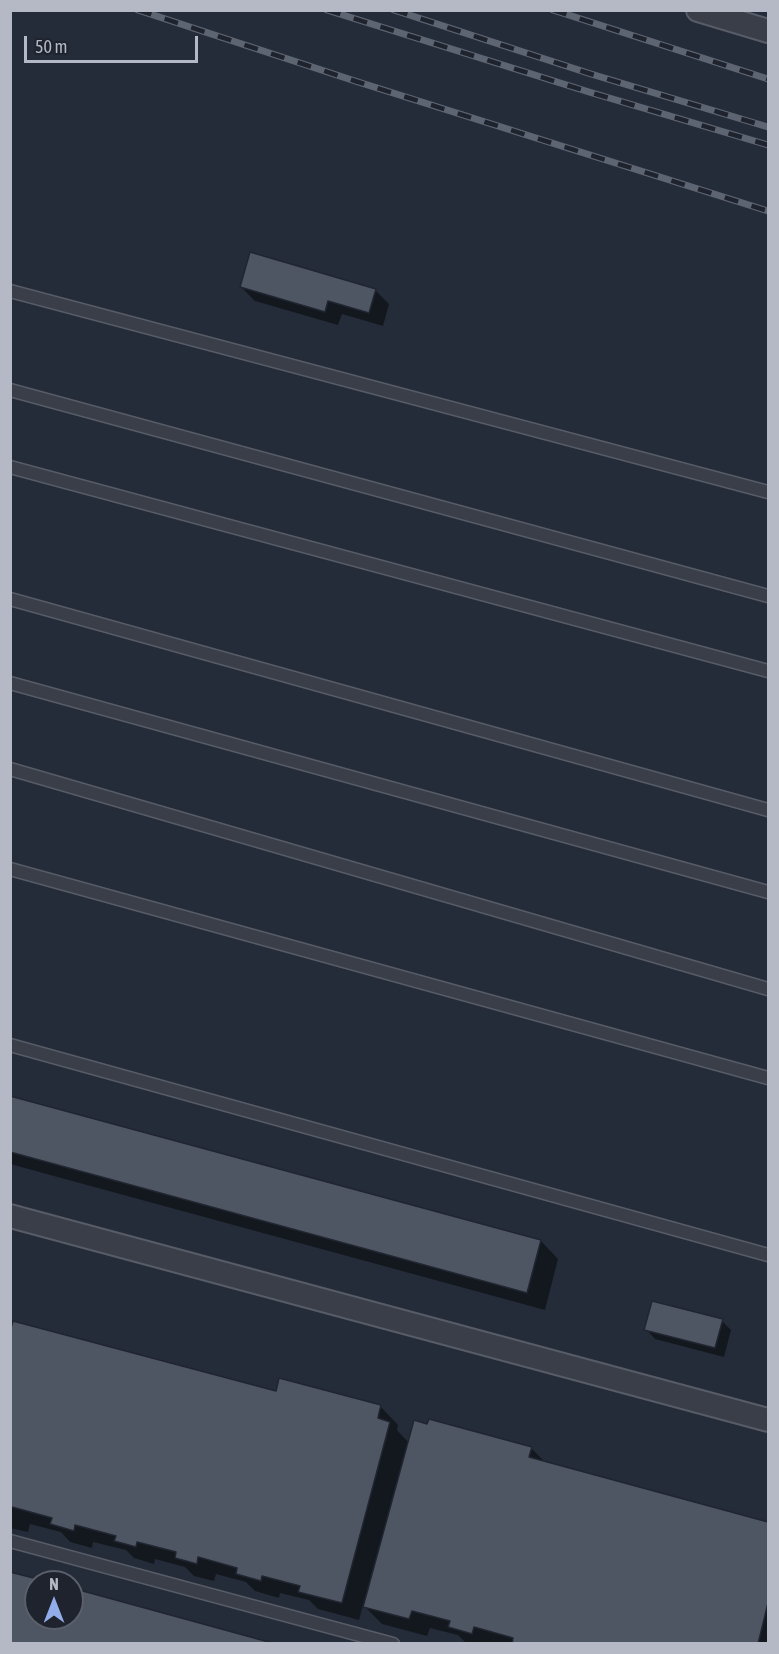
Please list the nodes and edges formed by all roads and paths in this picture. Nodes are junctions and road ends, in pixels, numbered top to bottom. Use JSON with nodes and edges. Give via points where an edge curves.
{"nodes":[{"id":1,"x":698,"y":10,"type":"edge"},
{"id":2,"x":768,"y":31,"type":"edge"},
{"id":3,"x":10,"y":291,"type":"edge"},
{"id":4,"x":10,"y":390,"type":"edge"},
{"id":5,"x":10,"y":467,"type":"edge"},
{"id":6,"x":768,"y":492,"type":"edge"},
{"id":7,"x":768,"y":596,"type":"edge"},
{"id":8,"x":10,"y":599,"type":"edge"},
{"id":9,"x":768,"y":671,"type":"edge"},
{"id":10,"x":10,"y":683,"type":"edge"},
{"id":11,"x":10,"y":769,"type":"edge"},
{"id":12,"x":768,"y":810,"type":"edge"},
{"id":13,"x":10,"y":868,"type":"edge"},
{"id":14,"x":768,"y":892,"type":"edge"},
{"id":15,"x":768,"y":989,"type":"edge"},
{"id":16,"x":10,"y":1045,"type":"edge"},
{"id":17,"x":768,"y":1078,"type":"edge"},
{"id":18,"x":10,"y":1216,"type":"edge"},
{"id":19,"x":768,"y":1256,"type":"edge"},
{"id":20,"x":768,"y":1420,"type":"edge"},
{"id":21,"x":10,"y":1541,"type":"edge"},
{"id":22,"x":393,"y":1644,"type":"edge"}],
"edges":[{"from":1,"to":2,"type":"street"},
{"from":3,"to":6,"type":"lane"},
{"from":4,"to":7,"type":"lane"},
{"from":5,"to":9,"type":"lane"},
{"from":8,"to":12,"type":"lane"},
{"from":10,"to":14,"type":"lane"},
{"from":11,"to":15,"type":"lane"},
{"from":13,"to":17,"type":"lane"},
{"from":16,"to":19,"type":"lane"},
{"from":18,"to":20,"type":"street"},
{"from":21,"to":22,"type":"lane"}]}
